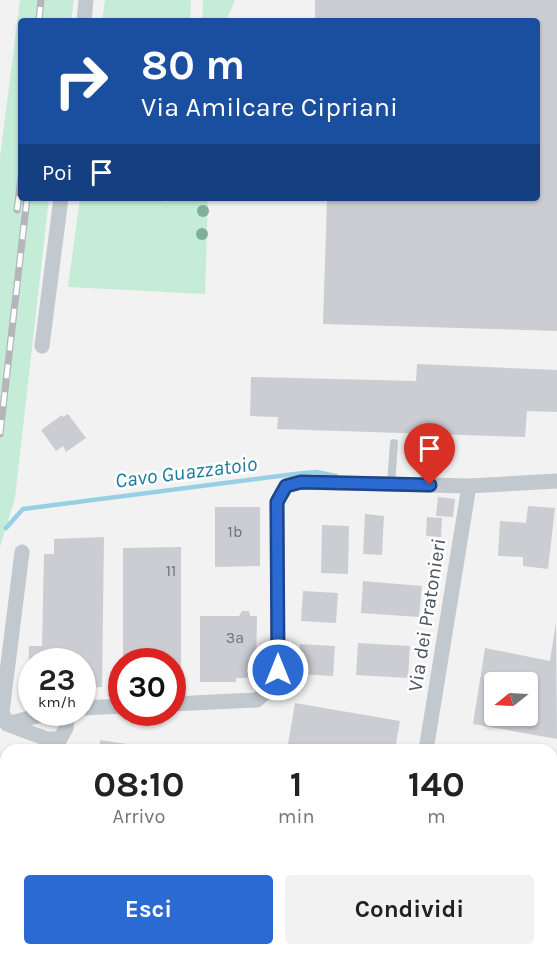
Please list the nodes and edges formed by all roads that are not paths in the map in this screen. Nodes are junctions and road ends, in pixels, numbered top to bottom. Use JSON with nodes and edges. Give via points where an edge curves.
{"nodes":[{"id":1,"x":86,"y":0,"type":"edge"},
{"id":2,"x":84,"y":18,"type":"edge"},
{"id":3,"x":61,"y":201,"type":"edge"},
{"id":4,"x":42,"y":346,"type":"dead end"},
{"id":5,"x":394,"y":443,"type":"dead end"},
{"id":6,"x":557,"y":481,"type":"edge"},
{"id":7,"x":391,"y":484,"type":"junction"},
{"id":8,"x":469,"y":486,"type":"junction"},
{"id":9,"x":22,"y":552,"type":"dead end"},
{"id":10,"x":186,"y":703,"type":"edge"},
{"id":11,"x":18,"y":721,"type":"edge"},
{"id":12,"x":7,"y":724,"type":"junction"},
{"id":13,"x":65,"y":726,"type":"edge"},
{"id":14,"x":427,"y":744,"type":"edge"}],
"edges":[{"from":1,"to":2,"type":"street"},
{"from":3,"to":4,"type":"street"},
{"from":5,"to":7,"type":"lane"},
{"from":6,"to":8,"type":"street"},
{"from":7,"to":8,"type":"street"},
{"from":7,"to":10,"type":"street","via":[[301,482],[286,486],[277,502],[278,670],[271,687],[257,700]]},
{"from":8,"to":14,"type":"street","name":"Via dei Pratonieri"},
{"from":9,"to":12,"type":"street","via":[[2,712]]},
{"from":11,"to":12,"type":"street"},
{"from":12,"to":13,"type":"street","via":[[47,739],[60,739]]}]}
